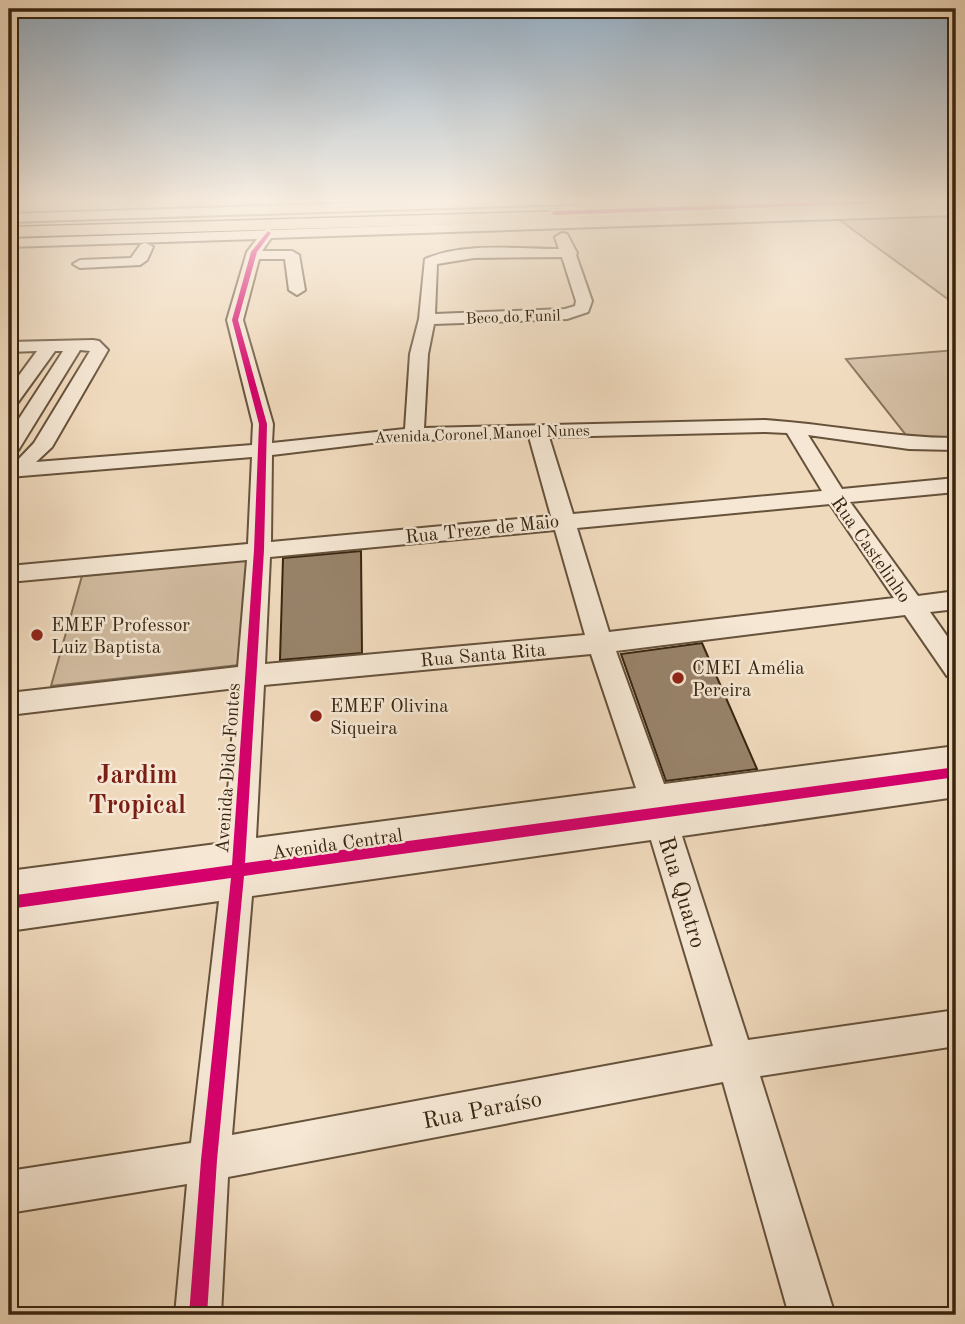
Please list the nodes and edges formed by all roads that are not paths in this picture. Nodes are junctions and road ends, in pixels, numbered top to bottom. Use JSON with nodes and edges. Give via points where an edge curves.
{"nodes":[{"id":1,"x":82,"y":262,"type":"edge"},
{"id":2,"x":135,"y":262,"type":"edge"},
{"id":3,"x":251,"y":262,"type":"edge"},
{"id":4,"x":293,"y":262,"type":"edge"},
{"id":5,"x":430,"y":262,"type":"edge"},
{"id":6,"x":573,"y":262,"type":"edge"},
{"id":7,"x":298,"y":290,"type":"dead end"},
{"id":8,"x":427,"y":319,"type":"junction"},
{"id":9,"x":75,"y":345,"type":"junction"},
{"id":10,"x":50,"y":346,"type":"junction"},
{"id":11,"x":12,"y":352,"type":"edge"},
{"id":12,"x":9,"y":401,"type":"edge"},
{"id":13,"x":793,"y":427,"type":"junction"},
{"id":14,"x":537,"y":430,"type":"junction"},
{"id":15,"x":414,"y":433,"type":"junction"},
{"id":16,"x":956,"y":444,"type":"edge"},
{"id":17,"x":42,"y":447,"type":"joint"},
{"id":18,"x":9,"y":449,"type":"edge"},
{"id":19,"x":263,"y":450,"type":"junction"},
{"id":20,"x":13,"y":465,"type":"edge"},
{"id":21,"x":956,"y":485,"type":"edge"},
{"id":22,"x":835,"y":497,"type":"junction"},
{"id":23,"x":564,"y":520,"type":"junction"},
{"id":24,"x":259,"y":550,"type":"junction"},
{"id":25,"x":9,"y":574,"type":"edge"},
{"id":26,"x":956,"y":600,"type":"edge"},
{"id":27,"x":911,"y":604,"type":"junction"},
{"id":28,"x":600,"y":643,"type":"junction"},
{"id":29,"x":956,"y":669,"type":"edge"},
{"id":30,"x":252,"y":676,"type":"junction"},
{"id":31,"x":9,"y":704,"type":"edge"},
{"id":32,"x":956,"y":758,"type":"edge"},
{"id":33,"x":956,"y":784,"type":"edge"},
{"id":34,"x":658,"y":812,"type":"junction"},
{"id":35,"x":238,"y":870,"type":"junction"},
{"id":36,"x":9,"y":887,"type":"edge"},
{"id":37,"x":9,"y":914,"type":"edge"},
{"id":38,"x":956,"y":1028,"type":"edge"},
{"id":39,"x":736,"y":1061,"type":"junction"},
{"id":40,"x":209,"y":1160,"type":"junction"},
{"id":41,"x":9,"y":1192,"type":"edge"},
{"id":42,"x":198,"y":1315,"type":"edge"},
{"id":43,"x":812,"y":1315,"type":"edge"}],
"edges":[{"from":1,"to":2,"type":"street","via":[[77,268]]},
{"from":3,"to":19,"type":"street","name":"Avenida Dido Fontes","via":[[235,320],[260,405]]},
{"from":4,"to":7,"type":"street"},
{"from":5,"to":8,"type":"street"},
{"from":6,"to":8,"type":"street","name":"Beco do Funil","via":[[584,301],[582,309],[567,314]]},
{"from":8,"to":15,"type":"street","via":[[419,354]]},
{"from":9,"to":10,"type":"street"},
{"from":9,"to":17,"type":"street","via":[[93,345],[99,351]]},
{"from":9,"to":18,"type":"street"},
{"from":10,"to":11,"type":"street"},
{"from":10,"to":12,"type":"street"},
{"from":13,"to":14,"type":"street","name":"Avenida Coronel Manoel Nunes"},
{"from":13,"to":16,"type":"street","name":"Avenida Coronel Manoel Nunes"},
{"from":13,"to":22,"type":"street","name":"Rua Castelinho"},
{"from":14,"to":15,"type":"street","name":"Avenida Coronel Manoel Nunes"},
{"from":14,"to":23,"type":"street","name":"Rua Quatro"},
{"from":15,"to":19,"type":"street","name":"Avenida Coronel Manoel Nunes"},
{"from":17,"to":20,"type":"street"},
{"from":19,"to":20,"type":"street","name":"Avenida Coronel Manoel Nunes"},
{"from":19,"to":24,"type":"street","name":"Avenida Dido Fontes"},
{"from":21,"to":22,"type":"street","name":"Rua Treze de Maio"},
{"from":22,"to":23,"type":"street","name":"Rua Treze de Maio"},
{"from":22,"to":27,"type":"street","name":"Rua Castelinho"},
{"from":23,"to":24,"type":"street","name":"Rua Treze de Maio"},
{"from":23,"to":28,"type":"street","name":"Rua Quatro"},
{"from":24,"to":25,"type":"street","name":"Rua Treze de Maio"},
{"from":24,"to":30,"type":"street","name":"Avenida Dido Fontes"},
{"from":26,"to":27,"type":"street","name":"Rua Santa Rita"},
{"from":27,"to":28,"type":"street","name":"Rua Santa Rita"},
{"from":27,"to":29,"type":"street","name":"Rua Castelinho"},
{"from":28,"to":30,"type":"street","name":"Rua Santa Rita"},
{"from":28,"to":34,"type":"street","name":"Rua Quatro"},
{"from":30,"to":31,"type":"street","name":"Rua Santa Rita"},
{"from":30,"to":35,"type":"street","name":"Avenida Dido Fontes"},
{"from":32,"to":34,"type":"street","name":"Avenida Central"},
{"from":33,"to":34,"type":"street","name":"Avenida Central"},
{"from":34,"to":35,"type":"street","name":"Avenida Central"},
{"from":34,"to":39,"type":"street","name":"Rua Quatro"},
{"from":35,"to":36,"type":"street","name":"Avenida Central"},
{"from":35,"to":37,"type":"street","name":"Avenida Central"},
{"from":35,"to":40,"type":"street","name":"Avenida Dido Fontes"},
{"from":38,"to":39,"type":"street","name":"Rua Paraíso"},
{"from":39,"to":40,"type":"street","name":"Rua Paraíso"},
{"from":39,"to":43,"type":"street","name":"Rua Quatro"},
{"from":40,"to":41,"type":"street","name":"Rua Paraíso"},
{"from":40,"to":42,"type":"street","name":"Avenida Dido Fontes"}]}
